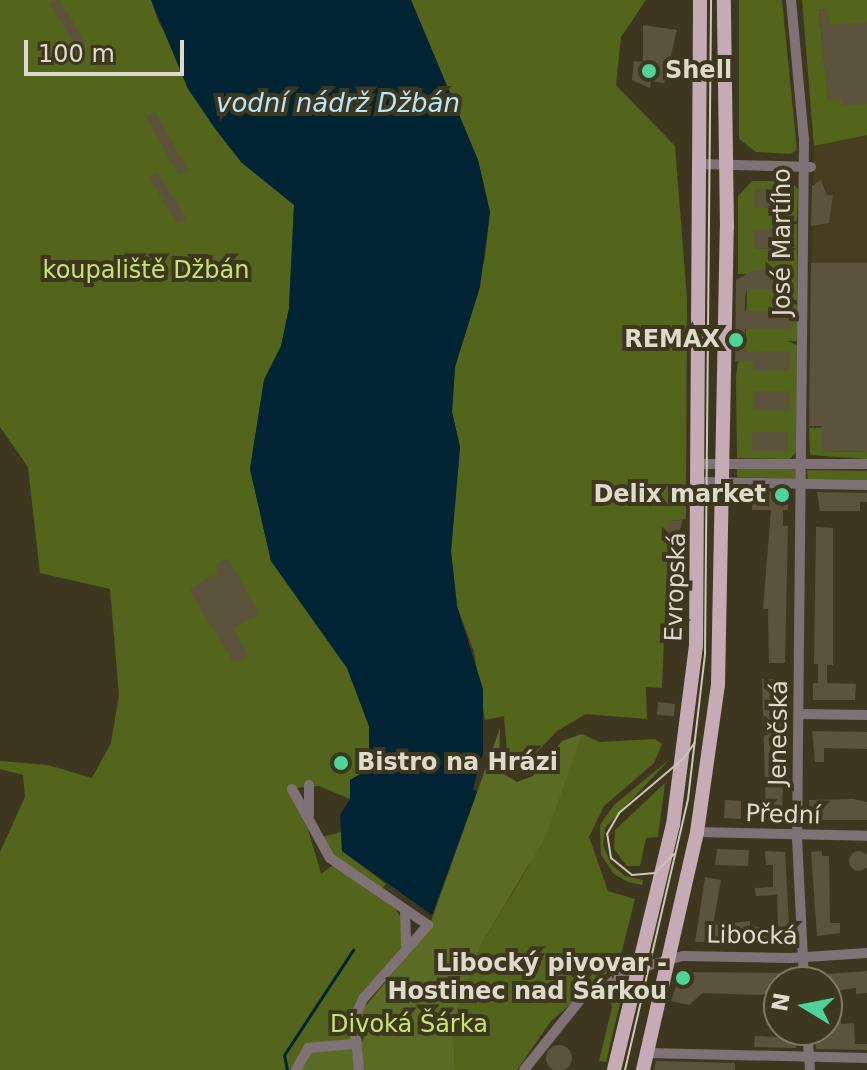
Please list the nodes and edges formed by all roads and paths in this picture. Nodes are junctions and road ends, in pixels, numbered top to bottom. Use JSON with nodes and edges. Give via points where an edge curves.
{"nodes":[{"id":1,"x":700,"y":0,"type":"edge"},
{"id":2,"x":724,"y":0,"type":"edge"},
{"id":3,"x":791,"y":0,"type":"edge"},
{"id":4,"x":700,"y":164,"type":"junction"},
{"id":5,"x":727,"y":165,"type":"junction"},
{"id":6,"x":807,"y":167,"type":"junction"},
{"id":7,"x":700,"y":464,"type":"junction"},
{"id":8,"x":724,"y":464,"type":"junction"},
{"id":9,"x":803,"y":464,"type":"junction"},
{"id":10,"x":867,"y":464,"type":"edge"},
{"id":11,"x":700,"y":482,"type":"junction"},
{"id":12,"x":723,"y":483,"type":"junction"},
{"id":13,"x":803,"y":484,"type":"junction"},
{"id":14,"x":867,"y":485,"type":"edge"},
{"id":15,"x":799,"y":714,"type":"junction"},
{"id":16,"x":867,"y":715,"type":"edge"},
{"id":17,"x":309,"y":785,"type":"dead end"},
{"id":18,"x":292,"y":789,"type":"dead end"},
{"id":19,"x":309,"y":817,"type":"junction"},
{"id":20,"x":697,"y":832,"type":"junction"},
{"id":21,"x":867,"y":836,"type":"edge"},
{"id":22,"x":797,"y":837,"type":"junction"},
{"id":23,"x":405,"y":911,"type":"junction"},
{"id":24,"x":406,"y":949,"type":"junction"},
{"id":25,"x":867,"y":953,"type":"edge"},
{"id":26,"x":803,"y":957,"type":"junction"},
{"id":27,"x":668,"y":958,"type":"junction"},
{"id":28,"x":803,"y":966,"type":"edge"},
{"id":29,"x":638,"y":968,"type":"junction"},
{"id":30,"x":353,"y":1044,"type":"junction"},
{"id":31,"x":647,"y":1053,"type":"junction"},
{"id":32,"x":867,"y":1058,"type":"edge"},
{"id":33,"x":809,"y":1065,"type":"edge"},
{"id":34,"x":525,"y":1069,"type":"edge"},
{"id":35,"x":296,"y":1070,"type":"edge"},
{"id":36,"x":359,"y":1070,"type":"edge"},
{"id":37,"x":614,"y":1070,"type":"edge"},
{"id":38,"x":643,"y":1070,"type":"edge"}],
"edges":[{"from":1,"to":4,"type":"main road","name":"Evropská"},
{"from":2,"to":5,"type":"main road","name":"Evropská"},
{"from":3,"to":6,"type":"street","name":"José Martího"},
{"from":4,"to":5,"type":"street"},
{"from":4,"to":7,"type":"main road","name":"Evropská"},
{"from":5,"to":6,"type":"street"},
{"from":5,"to":8,"type":"main road","name":"Evropská"},
{"from":6,"to":9,"type":"street","name":"José Martího"},
{"from":7,"to":8,"type":"street"},
{"from":7,"to":11,"type":"main road","name":"Evropská"},
{"from":8,"to":9,"type":"street"},
{"from":8,"to":12,"type":"main road","name":"Evropská"},
{"from":9,"to":10,"type":"street"},
{"from":9,"to":13,"type":"street","name":"José Martího"},
{"from":11,"to":12,"type":"street"},
{"from":11,"to":29,"type":"main road","name":"Evropská","via":[[696,645],[684,758]]},
{"from":12,"to":13,"type":"street"},
{"from":12,"to":20,"type":"main road","name":"Evropská","via":[[718,685]]},
{"from":13,"to":14,"type":"street"},
{"from":13,"to":15,"type":"street","name":"Jenečská"},
{"from":15,"to":16,"type":"street"},
{"from":15,"to":22,"type":"street","name":"Jenečská"},
{"from":17,"to":19,"type":"street"},
{"from":18,"to":19,"type":"street"},
{"from":19,"to":23,"type":"street","via":[[330,858]]},
{"from":20,"to":22,"type":"street","name":"Přední"},
{"from":20,"to":27,"type":"main road","name":"Evropská"},
{"from":21,"to":22,"type":"street","name":"Přední"},
{"from":22,"to":26,"type":"street","name":"Jenečská"},
{"from":23,"to":24,"type":"street"},
{"from":23,"to":24,"type":"street","via":[[428,925]]},
{"from":24,"to":30,"type":"street","via":[[363,999],[354,1019]]},
{"from":25,"to":26,"type":"street","name":"Libocká"},
{"from":26,"to":27,"type":"street","name":"Libocká"},
{"from":26,"to":28,"type":"street","name":"Jenečská"},
{"from":27,"to":29,"type":"street","name":"Libocká"},
{"from":27,"to":31,"type":"main road","name":"Evropská"},
{"from":29,"to":34,"type":"street","via":[[584,995]]},
{"from":29,"to":37,"type":"main road","name":"Evropská"},
{"from":30,"to":35,"type":"street","via":[[308,1048]]},
{"from":30,"to":36,"type":"street"},
{"from":31,"to":33,"type":"street"},
{"from":31,"to":38,"type":"main road","name":"Evropská"},
{"from":32,"to":33,"type":"street"}]}
